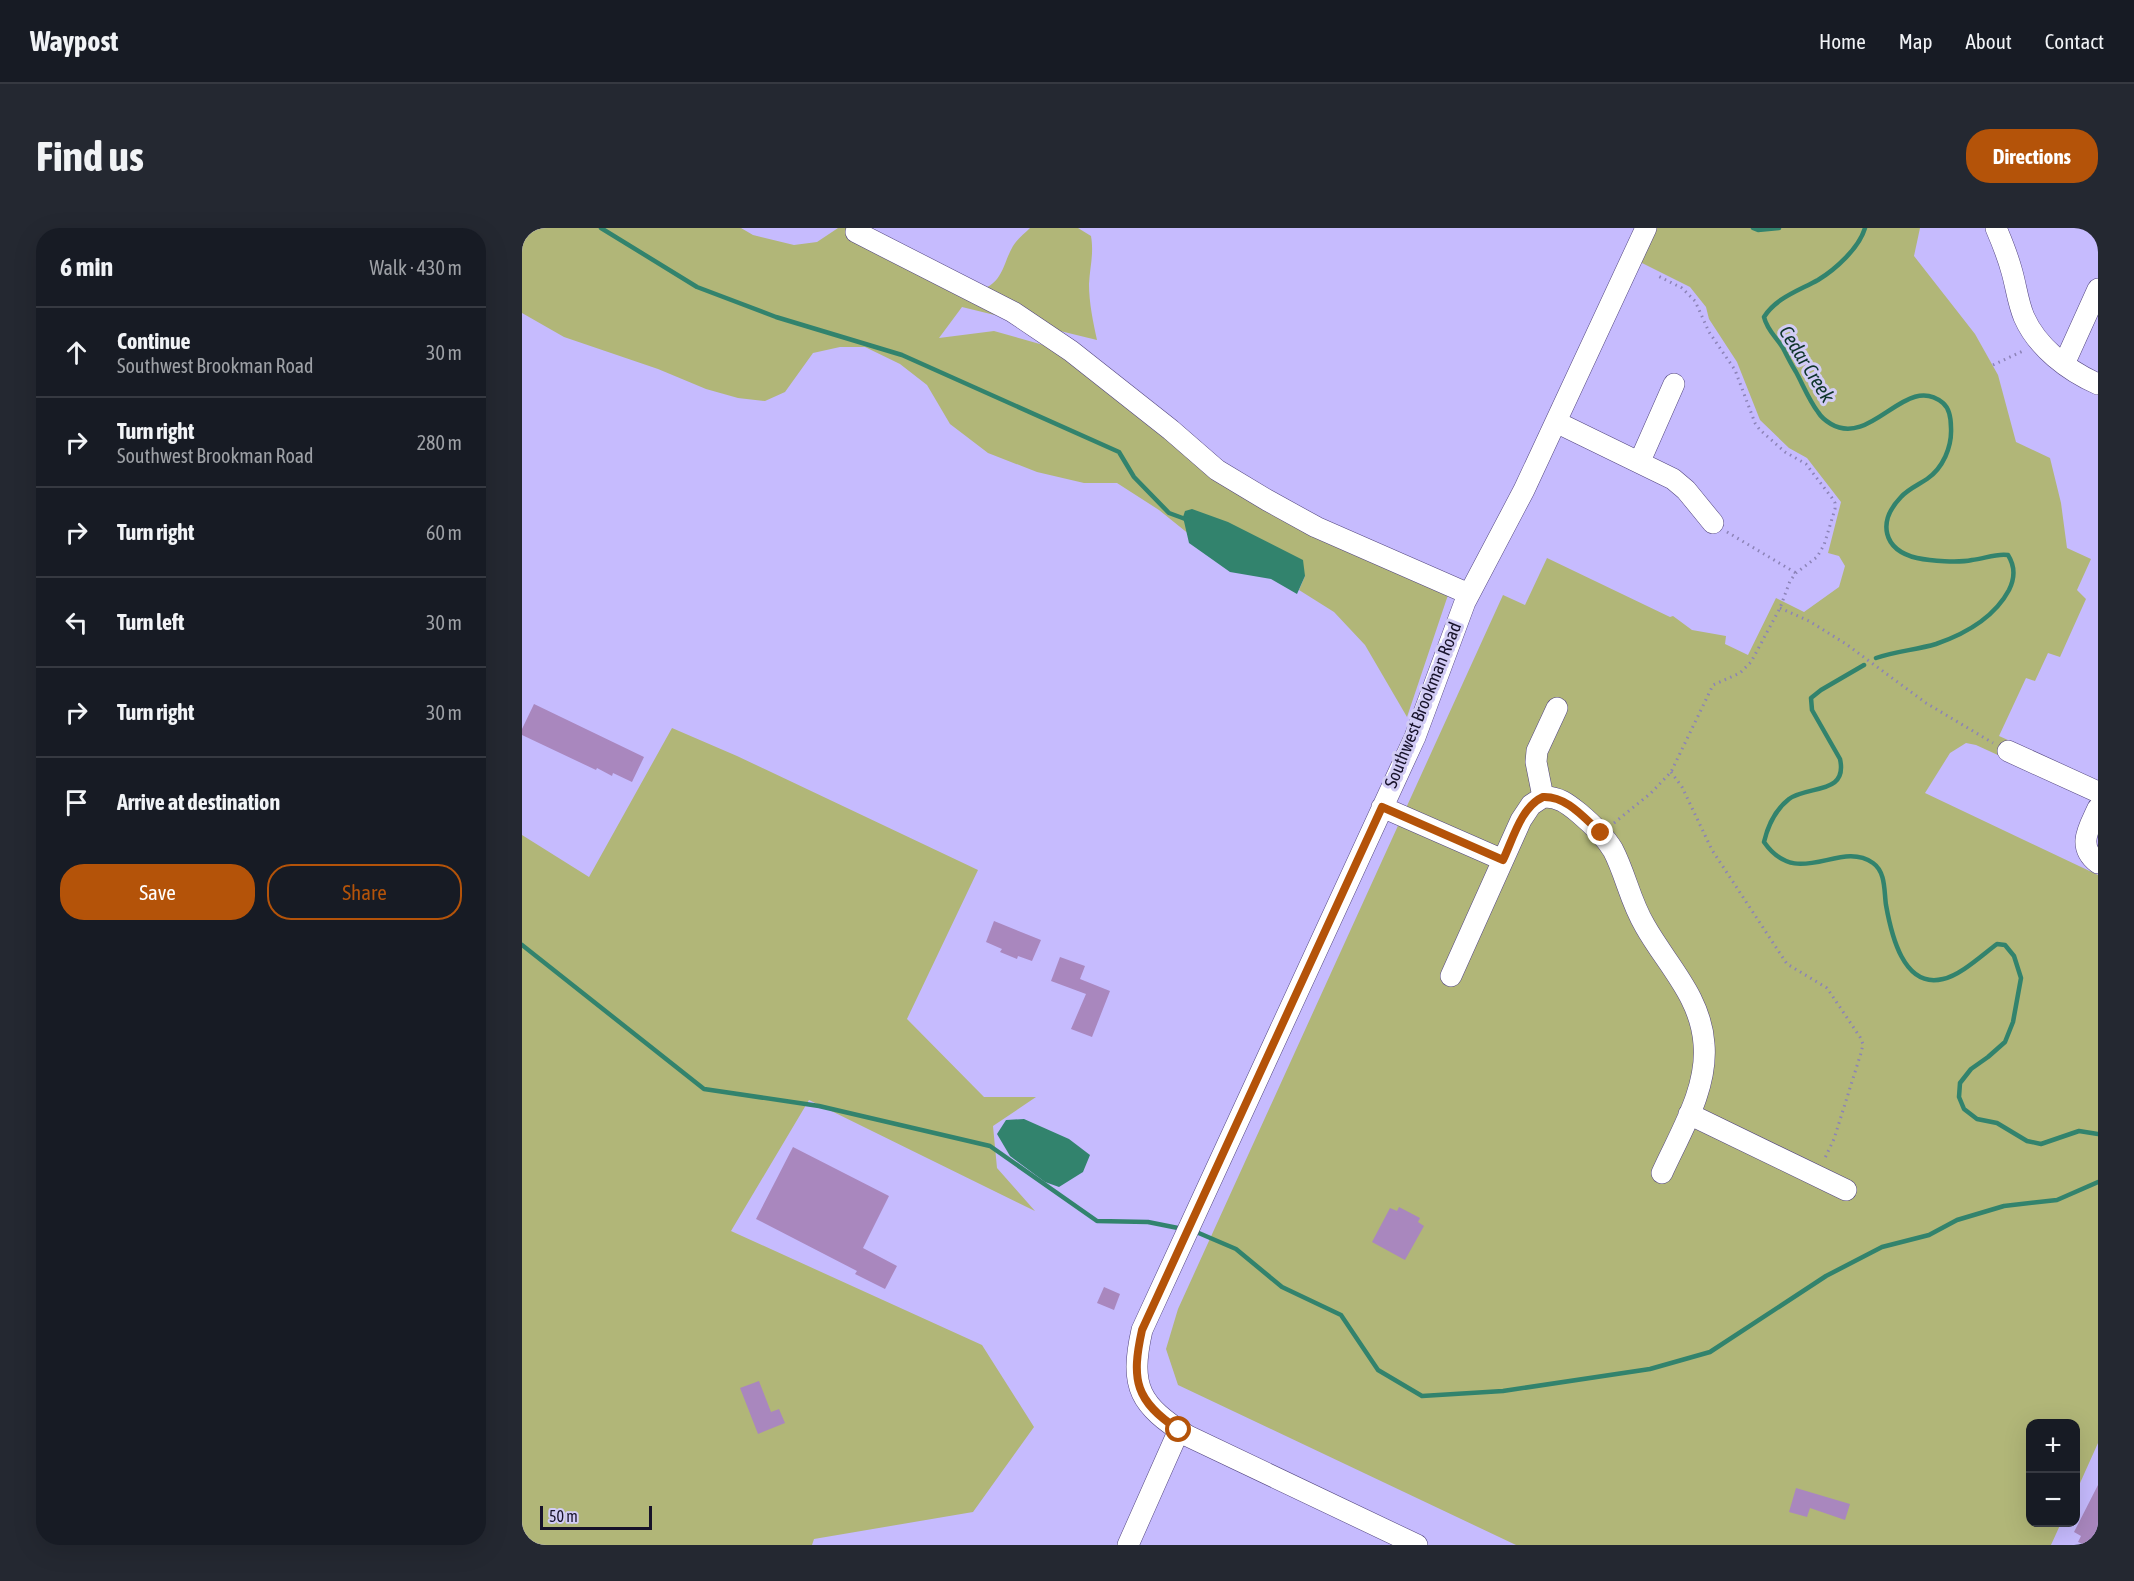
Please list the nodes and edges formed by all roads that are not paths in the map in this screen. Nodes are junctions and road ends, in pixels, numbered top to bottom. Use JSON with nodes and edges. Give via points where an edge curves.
{"nodes":[{"id":1,"x":1646,"y":228,"type":"edge"},
{"id":2,"x":1996,"y":228,"type":"edge"},
{"id":3,"x":856,"y":232,"type":"dead end"},
{"id":4,"x":2098,"y":289,"type":"edge"},
{"id":5,"x":2065,"y":363,"type":"junction"},
{"id":6,"x":1674,"y":384,"type":"dead end"},
{"id":7,"x":2098,"y":384,"type":"edge"},
{"id":8,"x":1556,"y":422,"type":"junction"},
{"id":9,"x":1640,"y":461,"type":"junction"},
{"id":10,"x":1713,"y":523,"type":"road end"},
{"id":11,"x":1469,"y":594,"type":"junction"},
{"id":12,"x":1557,"y":708,"type":"dead end"},
{"id":13,"x":2008,"y":751,"type":"road end"},
{"id":14,"x":2098,"y":792,"type":"edge"},
{"id":15,"x":1543,"y":797,"type":"junction"},
{"id":16,"x":1382,"y":807,"type":"junction"},
{"id":17,"x":2098,"y":808,"type":"edge"},
{"id":18,"x":2092,"y":855,"type":"edge"},
{"id":19,"x":1503,"y":860,"type":"junction"},
{"id":20,"x":1450,"y":976,"type":"dead end"},
{"id":21,"x":1689,"y":1114,"type":"junction"},
{"id":22,"x":1662,"y":1173,"type":"dead end"},
{"id":23,"x":1846,"y":1190,"type":"dead end"},
{"id":24,"x":1179,"y":1430,"type":"junction"},
{"id":25,"x":1128,"y":1545,"type":"edge"},
{"id":26,"x":1417,"y":1545,"type":"edge"}],
"edges":[{"from":1,"to":8,"type":"street","name":"Southwest Brookman Road"},
{"from":2,"to":5,"type":"street","via":[[2023,316],[2048,352]]},
{"from":3,"to":11,"type":"street","via":[[1023,319],[1071,351],[1217,470],[1267,500],[1316,527]]},
{"from":4,"to":5,"type":"street"},
{"from":5,"to":7,"type":"street"},
{"from":6,"to":9,"type":"street"},
{"from":8,"to":9,"type":"street"},
{"from":8,"to":11,"type":"street","name":"Southwest Brookman Road"},
{"from":9,"to":10,"type":"street","via":[[1686,490]]},
{"from":11,"to":16,"type":"street","name":"Southwest Brookman Road","via":[[1415,737]]},
{"from":12,"to":15,"type":"street","via":[[1537,751]]},
{"from":13,"to":14,"type":"street"},
{"from":15,"to":19,"type":"street","via":[[1521,820]]},
{"from":15,"to":21,"type":"street","via":[[1568,803],[1601,833],[1622,870],[1636,912],[1690,996],[1705,1045],[1703,1071]]},
{"from":16,"to":19,"type":"street"},
{"from":16,"to":24,"type":"street","name":"Southwest Brookman Road","via":[[1142,1330],[1136,1356],[1137,1381],[1159,1417]]},
{"from":17,"to":18,"type":"street","via":[[2085,838]]},
{"from":19,"to":20,"type":"street"},
{"from":21,"to":22,"type":"street"},
{"from":21,"to":23,"type":"street"},
{"from":24,"to":25,"type":"street"},
{"from":24,"to":26,"type":"street","name":"Southwest Brookman Road"}]}
